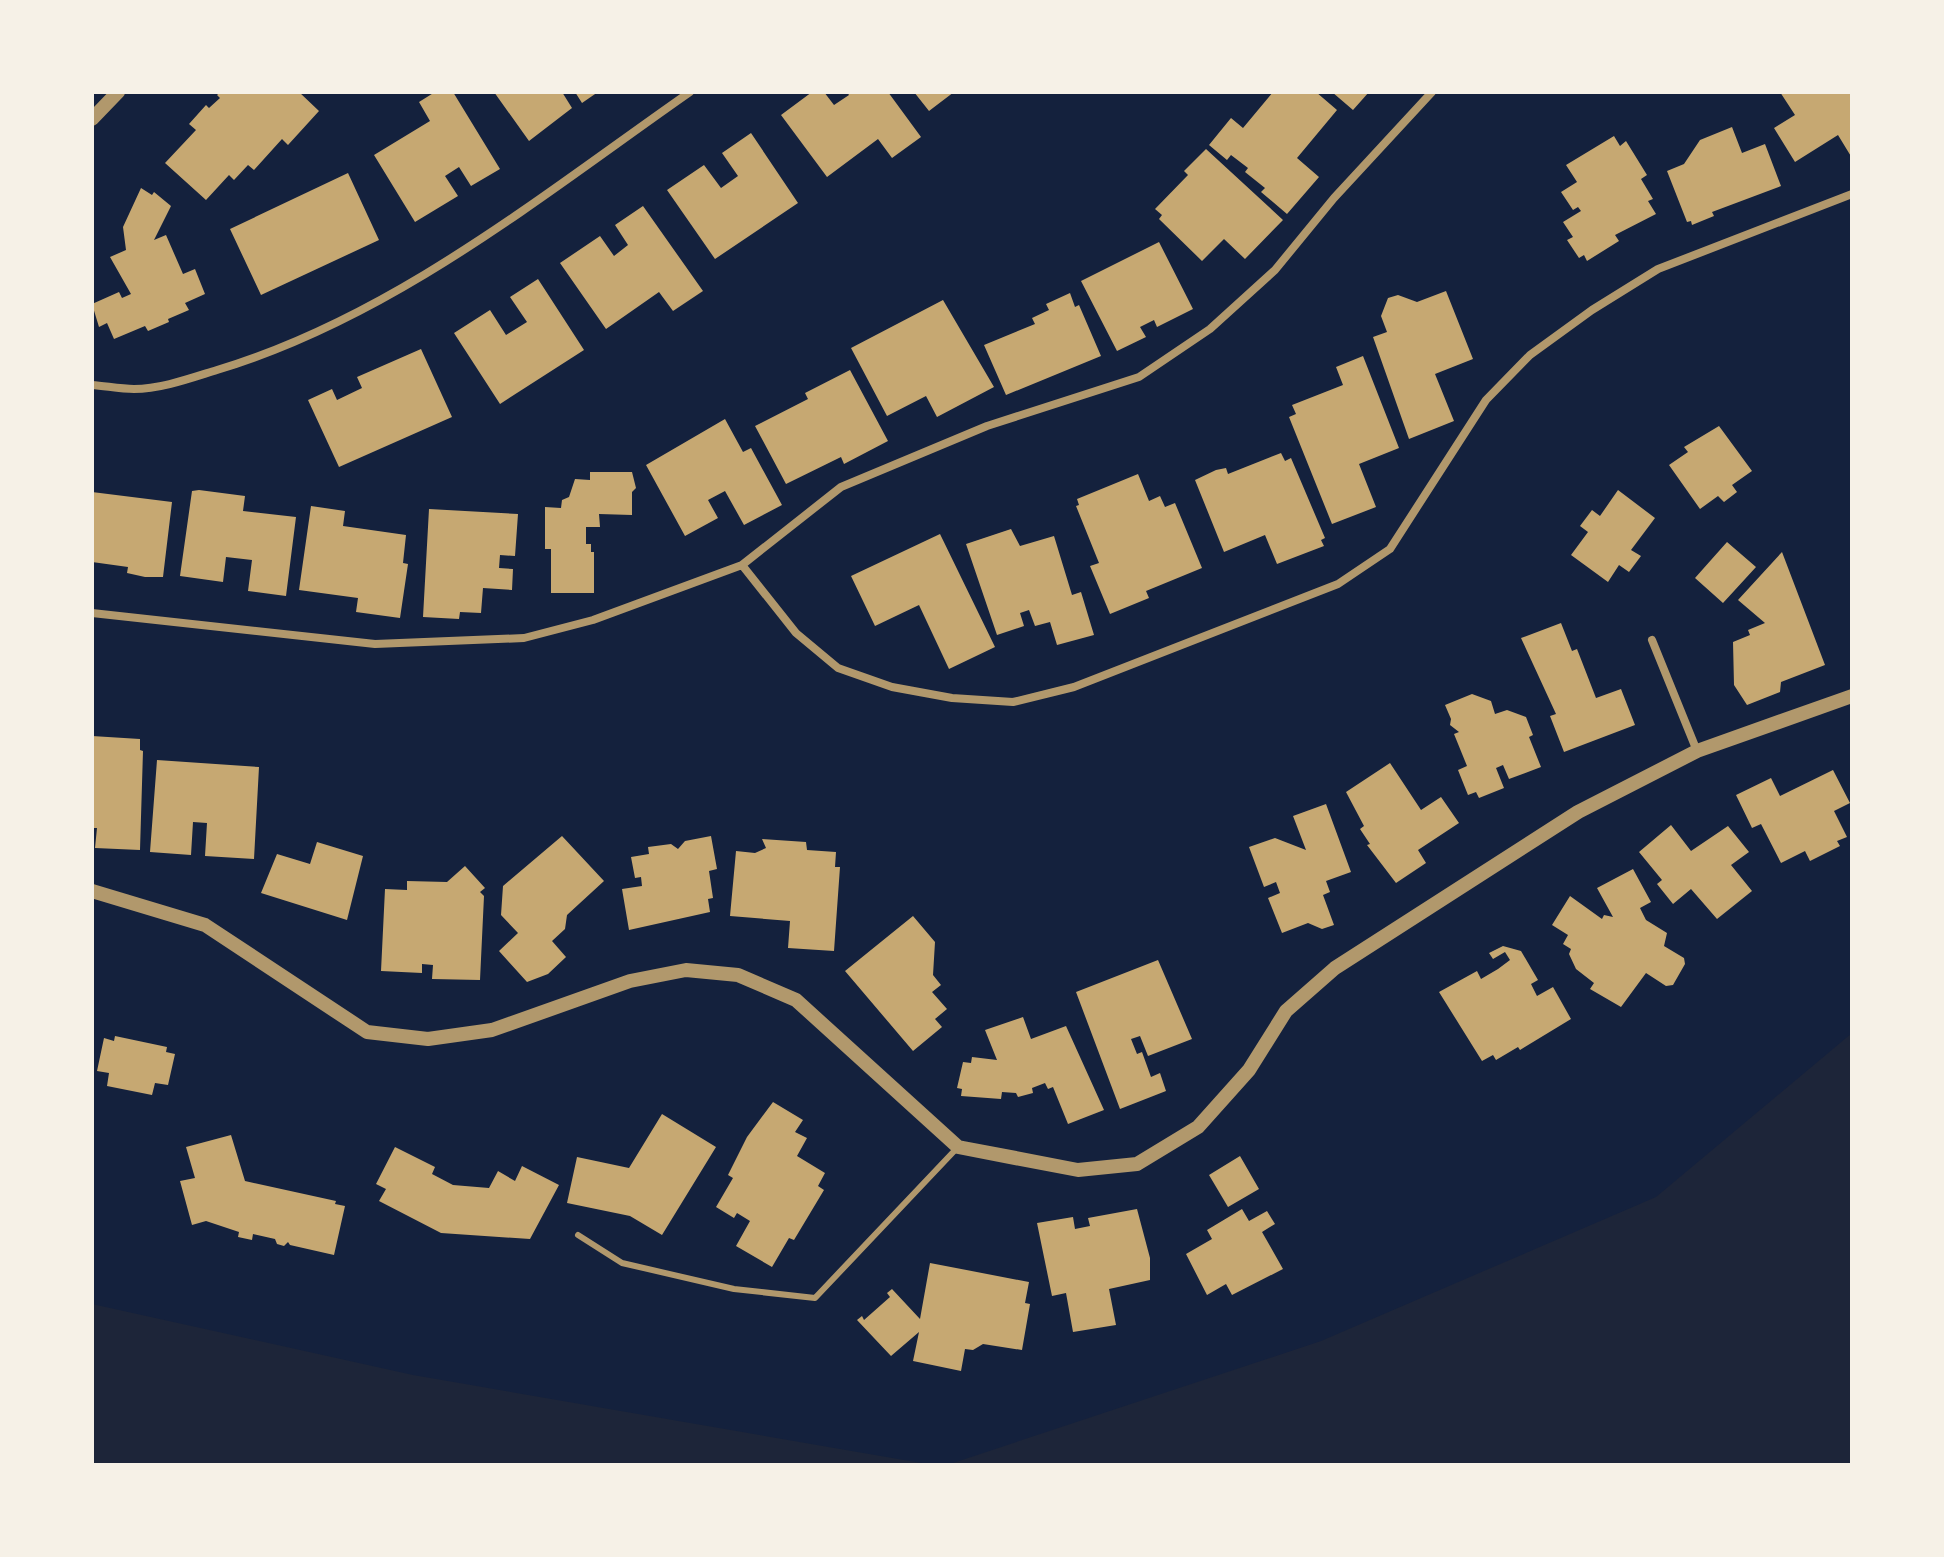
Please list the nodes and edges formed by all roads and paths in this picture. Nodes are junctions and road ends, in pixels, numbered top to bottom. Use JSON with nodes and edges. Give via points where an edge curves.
{"nodes":[{"id":1,"x":118,"y":92,"type":"edge"},
{"id":2,"x":690,"y":92,"type":"edge"},
{"id":3,"x":1432,"y":92,"type":"edge"},
{"id":4,"x":92,"y":119,"type":"edge"},
{"id":5,"x":1852,"y":194,"type":"edge"},
{"id":6,"x":92,"y":385,"type":"edge"},
{"id":7,"x":742,"y":565,"type":"junction"},
{"id":8,"x":92,"y":613,"type":"edge"},
{"id":9,"x":1652,"y":640,"type":"dead end"},
{"id":10,"x":1852,"y":696,"type":"edge"},
{"id":11,"x":1697,"y":751,"type":"junction"},
{"id":12,"x":92,"y":891,"type":"edge"},
{"id":13,"x":958,"y":1147,"type":"junction"},
{"id":14,"x":578,"y":1235,"type":"dead end"}],
"edges":[{"from":1,"to":4,"type":"street"},
{"from":2,"to":6,"type":"street","via":[[445,264],[336,322],[262,357],[191,378],[136,390]]},
{"from":3,"to":7,"type":"street","via":[[1275,270],[1210,329],[1139,377],[987,426],[841,487]]},
{"from":5,"to":7,"type":"street","via":[[1658,269],[1530,355],[1486,400],[1390,549],[1338,584],[1074,687],[1013,702],[952,698],[892,687],[838,668],[796,633]]},
{"from":7,"to":8,"type":"street","via":[[593,620],[524,638],[375,644]]},
{"from":9,"to":11,"type":"street"},
{"from":10,"to":11,"type":"street"},
{"from":11,"to":13,"type":"street","via":[[1578,812],[1335,968],[1286,1011],[1249,1070],[1198,1127],[1137,1164],[1078,1170]]},
{"from":12,"to":13,"type":"street","via":[[205,925],[367,1032],[428,1039],[492,1030],[630,981],[686,970],[738,975],[796,1000]]},
{"from":13,"to":14,"type":"lane","via":[[815,1298],[734,1289],[622,1263]]}]}
